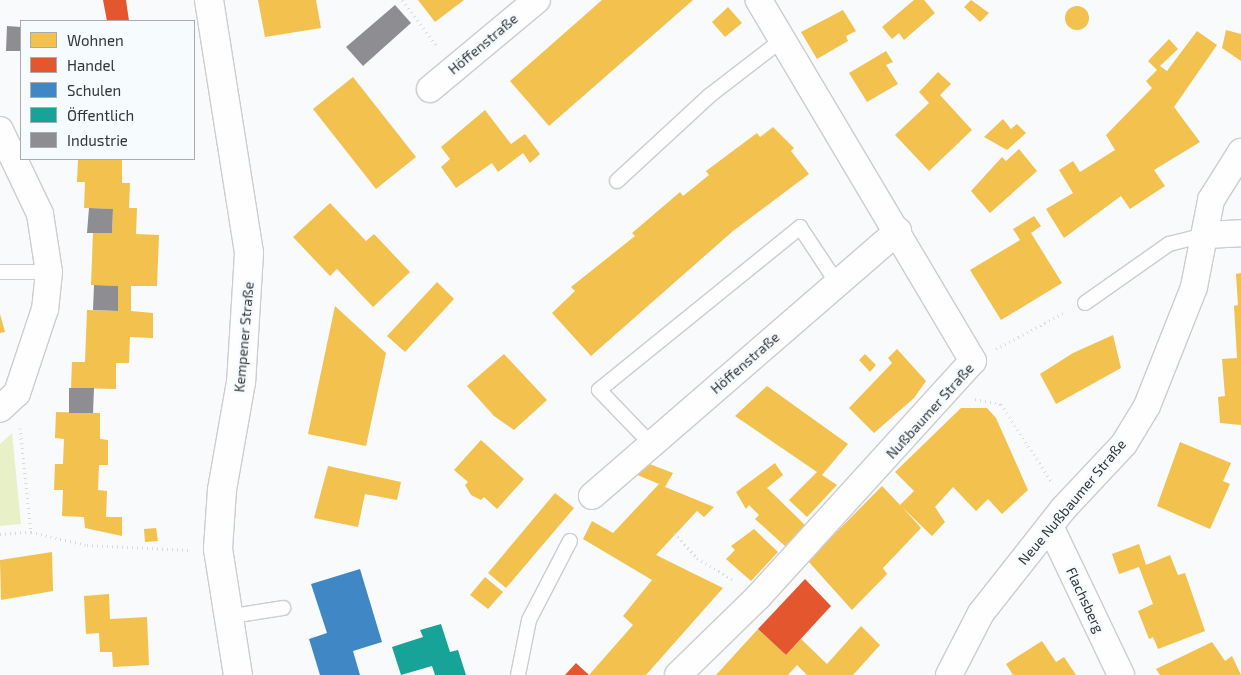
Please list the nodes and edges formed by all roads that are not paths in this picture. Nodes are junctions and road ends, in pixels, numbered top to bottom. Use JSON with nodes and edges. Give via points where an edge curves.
{"nodes":[{"id":1,"x":210,"y":0,"type":"edge"},
{"id":2,"x":537,"y":0,"type":"edge"},
{"id":3,"x":759,"y":0,"type":"edge"},
{"id":4,"x":783,"y":39,"type":"junction"},
{"id":5,"x":430,"y":89,"type":"dead end"},
{"id":6,"x":0,"y":130,"type":"edge"},
{"id":7,"x":1241,"y":152,"type":"edge"},
{"id":8,"x":617,"y":181,"type":"dead end"},
{"id":9,"x":898,"y":231,"type":"junction"},
{"id":10,"x":1241,"y":232,"type":"edge"},
{"id":11,"x":1206,"y":236,"type":"junction"},
{"id":12,"x":0,"y":272,"type":"edge"},
{"id":13,"x":49,"y":272,"type":"junction"},
{"id":14,"x":837,"y":283,"type":"junction"},
{"id":15,"x":1085,"y":303,"type":"road end"},
{"id":16,"x":8,"y":401,"type":"edge"},
{"id":17,"x":651,"y":444,"type":"junction"},
{"id":18,"x":592,"y":496,"type":"dead end"},
{"id":19,"x":1056,"y":517,"type":"junction"},
{"id":20,"x":570,"y":541,"type":"dead end"},
{"id":21,"x":283,"y":608,"type":"dead end"},
{"id":22,"x":226,"y":618,"type":"junction"},
{"id":23,"x":238,"y":675,"type":"edge"},
{"id":24,"x":518,"y":675,"type":"edge"},
{"id":25,"x":678,"y":675,"type":"edge"},
{"id":26,"x":949,"y":675,"type":"edge"},
{"id":27,"x":1121,"y":675,"type":"edge"}],
"edges":[{"from":1,"to":22,"type":"main road","name":"Kempener Straße","via":[[250,252],[241,382],[222,490],[218,549]]},
{"from":2,"to":5,"type":"street","name":"Höffenstraße"},
{"from":3,"to":4,"type":"street"},
{"from":4,"to":8,"type":"lane","via":[[709,96]]},
{"from":4,"to":9,"type":"street"},
{"from":6,"to":13,"type":"street","via":[[40,214]]},
{"from":7,"to":11,"type":"street","via":[[1211,200]]},
{"from":9,"to":14,"type":"street","name":"Höffenstraße"},
{"from":9,"to":25,"type":"street","name":"Nußbaumer Straße","via":[[973,361],[948,394],[758,597]]},
{"from":10,"to":11,"type":"street"},
{"from":11,"to":15,"type":"lane","via":[[1169,244]]},
{"from":11,"to":19,"type":"street","name":"Neue Nußbaumer Straße","via":[[1194,287],[1147,406],[1124,444]]},
{"from":12,"to":13,"type":"lane"},
{"from":13,"to":16,"type":"street","via":[[45,309]]},
{"from":14,"to":17,"type":"street","name":"Höffenstraße"},
{"from":14,"to":17,"type":"lane","via":[[800,227],[599,390]]},
{"from":17,"to":18,"type":"street","name":"Höffenstraße"},
{"from":19,"to":26,"type":"street","name":"Neue Nußbaumer Straße","via":[[981,613]]},
{"from":19,"to":27,"type":"street","name":"Flachsberg"},
{"from":20,"to":24,"type":"lane","via":[[529,620]]},
{"from":21,"to":22,"type":"lane"},
{"from":22,"to":23,"type":"main road","name":"Kempener Straße"}]}
